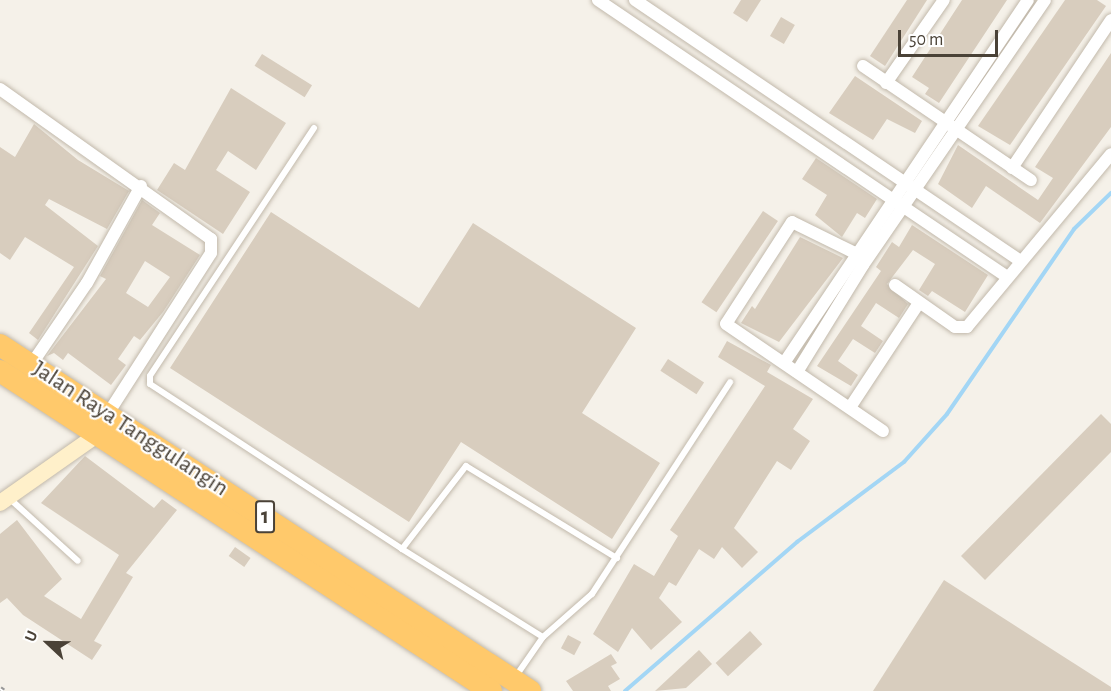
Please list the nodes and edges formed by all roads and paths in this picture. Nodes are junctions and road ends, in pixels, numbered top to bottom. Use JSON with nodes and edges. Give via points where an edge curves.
{"nodes":[{"id":1,"x":598,"y":0,"type":"edge"},
{"id":2,"x":634,"y":0,"type":"edge"},
{"id":3,"x":944,"y":0,"type":"edge"},
{"id":4,"x":1028,"y":0,"type":"edge"},
{"id":5,"x":1045,"y":0,"type":"edge"},
{"id":6,"x":1111,"y":20,"type":"edge"},
{"id":7,"x":675,"y":27,"type":"junction"},
{"id":8,"x":664,"y":44,"type":"junction"},
{"id":9,"x":863,"y":66,"type":"dead end"},
{"id":10,"x":886,"y":83,"type":"junction"},
{"id":11,"x":0,"y":89,"type":"edge"},
{"id":12,"x":949,"y":126,"type":"junction"},
{"id":13,"x":314,"y":128,"type":"dead end"},
{"id":14,"x":1111,"y":154,"type":"edge"},
{"id":15,"x":1012,"y":168,"type":"junction"},
{"id":16,"x":1031,"y":180,"type":"dead end"},
{"id":17,"x":903,"y":182,"type":"junction"},
{"id":18,"x":141,"y":186,"type":"junction"},
{"id":19,"x":915,"y":188,"type":"junction"},
{"id":20,"x":892,"y":198,"type":"junction"},
{"id":21,"x":904,"y":206,"type":"junction"},
{"id":22,"x":855,"y":253,"type":"junction"},
{"id":23,"x":1018,"y":260,"type":"junction"},
{"id":24,"x":1005,"y":276,"type":"junction"},
{"id":25,"x":895,"y":285,"type":"dead end"},
{"id":26,"x":919,"y":303,"type":"junction"},
{"id":27,"x":0,"y":345,"type":"edge"},
{"id":28,"x":784,"y":363,"type":"junction"},
{"id":29,"x":31,"y":365,"type":"junction"},
{"id":30,"x":0,"y":371,"type":"edge"},
{"id":31,"x":797,"y":372,"type":"junction"},
{"id":32,"x":730,"y":382,"type":"dead end"},
{"id":33,"x":851,"y":406,"type":"junction"},
{"id":34,"x":102,"y":424,"type":"junction"},
{"id":35,"x":883,"y":431,"type":"dead end"},
{"id":36,"x":4,"y":500,"type":"edge"},
{"id":37,"x":250,"y":519,"type":"junction"},
{"id":38,"x":402,"y":549,"type":"junction"},
{"id":39,"x":617,"y":558,"type":"junction"},
{"id":40,"x":78,"y":561,"type":"dead end"},
{"id":41,"x":543,"y":637,"type":"junction"},
{"id":42,"x":521,"y":686,"type":"edge"},
{"id":43,"x":491,"y":691,"type":"edge"}],
"edges":[{"from":1,"to":8,"type":"street"},
{"from":2,"to":7,"type":"street"},
{"from":3,"to":10,"type":"street"},
{"from":4,"to":12,"type":"street"},
{"from":5,"to":12,"type":"street"},
{"from":6,"to":15,"type":"street"},
{"from":7,"to":8,"type":"street"},
{"from":7,"to":17,"type":"street"},
{"from":8,"to":20,"type":"street"},
{"from":9,"to":10,"type":"street"},
{"from":10,"to":12,"type":"street"},
{"from":11,"to":18,"type":"street"},
{"from":12,"to":15,"type":"street"},
{"from":12,"to":17,"type":"street"},
{"from":12,"to":19,"type":"street"},
{"from":13,"to":38,"type":"lane","via":[[162,357],[150,384]]},
{"from":14,"to":23,"type":"street"},
{"from":15,"to":16,"type":"street"},
{"from":17,"to":19,"type":"street"},
{"from":17,"to":20,"type":"street"},
{"from":18,"to":29,"type":"street","via":[[87,283]]},
{"from":18,"to":34,"type":"street","via":[[205,231],[212,245]]},
{"from":19,"to":21,"type":"street"},
{"from":19,"to":23,"type":"street"},
{"from":20,"to":21,"type":"street"},
{"from":20,"to":22,"type":"street"},
{"from":21,"to":24,"type":"street"},
{"from":21,"to":31,"type":"street"},
{"from":22,"to":28,"type":"street"},
{"from":22,"to":28,"type":"street","via":[[799,223],[789,225],[726,324]]},
{"from":23,"to":24,"type":"street"},
{"from":24,"to":26,"type":"street","via":[[967,327],[955,327]]},
{"from":25,"to":26,"type":"street"},
{"from":26,"to":33,"type":"street"},
{"from":27,"to":29,"type":"highway","name":"Jalan Raya Tanggulangin","number":"1"},
{"from":28,"to":31,"type":"street"},
{"from":29,"to":34,"type":"highway","name":"Jalan Raya Tanggulangin","number":"1"},
{"from":30,"to":34,"type":"highway","name":"Jalan Raya Tanggulangin","number":"1"},
{"from":31,"to":33,"type":"street"},
{"from":32,"to":39,"type":"lane"},
{"from":33,"to":35,"type":"street"},
{"from":34,"to":36,"type":"street"},
{"from":34,"to":37,"type":"highway","name":"Jalan Raya Tanggulangin","number":"1"},
{"from":36,"to":40,"type":"lane"},
{"from":37,"to":42,"type":"highway","name":"Jalan Raya Tanggulangin","number":"1"},
{"from":37,"to":43,"type":"highway","name":"Jalan Raya Tanggulangin","number":"1"},
{"from":38,"to":39,"type":"lane","via":[[465,466]]},
{"from":38,"to":41,"type":"lane"},
{"from":39,"to":41,"type":"lane","via":[[592,594]]},
{"from":41,"to":42,"type":"lane"}]}
